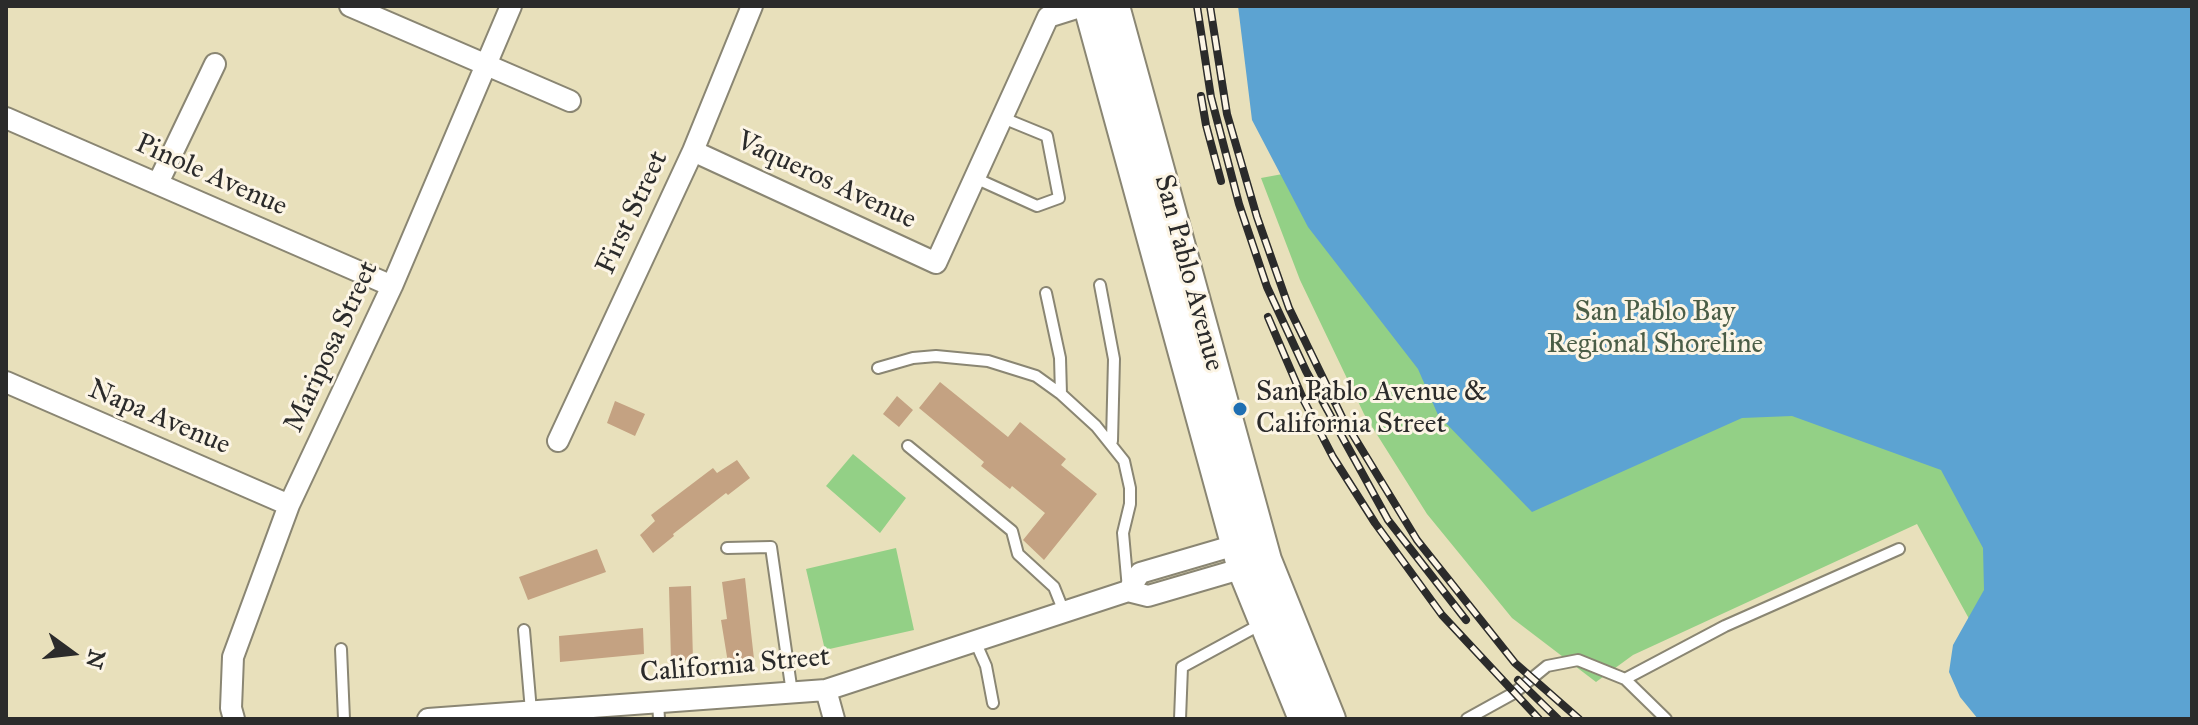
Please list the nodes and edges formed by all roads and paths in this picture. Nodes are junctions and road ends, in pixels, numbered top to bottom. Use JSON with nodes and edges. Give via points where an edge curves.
{"nodes":[{"id":1,"x":350,"y":6,"type":"edge"},
{"id":2,"x":511,"y":6,"type":"edge"},
{"id":3,"x":752,"y":6,"type":"edge"},
{"id":4,"x":1085,"y":6,"type":"edge"},
{"id":5,"x":1115,"y":6,"type":"edge"},
{"id":6,"x":215,"y":64,"type":"dead end"},
{"id":7,"x":486,"y":64,"type":"junction"},
{"id":8,"x":570,"y":101,"type":"dead end"},
{"id":9,"x":6,"y":118,"type":"edge"},
{"id":10,"x":1003,"y":118,"type":"junction"},
{"id":11,"x":693,"y":151,"type":"junction"},
{"id":12,"x":975,"y":178,"type":"junction"},
{"id":13,"x":158,"y":183,"type":"junction"},
{"id":14,"x":936,"y":263,"type":"joint"},
{"id":15,"x":1100,"y":285,"type":"dead end"},
{"id":16,"x":392,"y":286,"type":"junction"},
{"id":17,"x":1046,"y":293,"type":"dead end"},
{"id":18,"x":878,"y":368,"type":"dead end"},
{"id":19,"x":6,"y":382,"type":"edge"},
{"id":20,"x":1061,"y":394,"type":"junction"},
{"id":21,"x":558,"y":441,"type":"dead end"},
{"id":22,"x":1112,"y":443,"type":"junction"},
{"id":23,"x":908,"y":446,"type":"dead end"},
{"id":24,"x":289,"y":505,"type":"junction"},
{"id":25,"x":727,"y":548,"type":"dead end"},
{"id":26,"x":1899,"y":549,"type":"dead end"},
{"id":27,"x":1252,"y":553,"type":"junction"},
{"id":28,"x":1128,"y":591,"type":"junction"},
{"id":29,"x":1064,"y":612,"type":"junction"},
{"id":30,"x":1265,"y":622,"type":"junction"},
{"id":31,"x":524,"y":630,"type":"dead end"},
{"id":32,"x":975,"y":641,"type":"junction"},
{"id":33,"x":341,"y":649,"type":"dead end"},
{"id":34,"x":1625,"y":679,"type":"junction"},
{"id":35,"x":826,"y":690,"type":"junction"},
{"id":36,"x":792,"y":693,"type":"junction"},
{"id":37,"x":993,"y":703,"type":"dead end"},
{"id":38,"x":659,"y":710,"type":"edge"},
{"id":39,"x":531,"y":711,"type":"junction"},
{"id":40,"x":234,"y":719,"type":"edge"},
{"id":41,"x":344,"y":719,"type":"edge"},
{"id":42,"x":428,"y":719,"type":"edge"},
{"id":43,"x":834,"y":719,"type":"edge"},
{"id":44,"x":1180,"y":719,"type":"edge"},
{"id":45,"x":1303,"y":719,"type":"edge"},
{"id":46,"x":1331,"y":719,"type":"edge"},
{"id":47,"x":1467,"y":719,"type":"edge"},
{"id":48,"x":1666,"y":719,"type":"edge"}],
"edges":[{"from":1,"to":7,"type":"street"},
{"from":2,"to":7,"type":"street","name":"Mariposa Street"},
{"from":3,"to":11,"type":"street","name":"First Street"},
{"from":4,"to":10,"type":"street","name":"San Pablo Avenue","via":[[1048,17]]},
{"from":4,"to":27,"type":"main road","name":"San Pablo Avenue"},
{"from":5,"to":27,"type":"main road","name":"San Pablo Avenue"},
{"from":6,"to":13,"type":"street"},
{"from":7,"to":8,"type":"street"},
{"from":7,"to":16,"type":"street","name":"Mariposa Street"},
{"from":9,"to":13,"type":"street","name":"Pinole Avenue"},
{"from":10,"to":12,"type":"street","name":"San Pablo Avenue"},
{"from":10,"to":12,"type":"lane","via":[[1047,136],[1059,198],[1037,206]]},
{"from":11,"to":14,"type":"street","name":"Vaqueros Avenue"},
{"from":11,"to":21,"type":"street","name":"First Street"},
{"from":12,"to":14,"type":"street","name":"San Pablo Avenue"},
{"from":13,"to":16,"type":"street","name":"Pinole Avenue"},
{"from":15,"to":22,"type":"lane","via":[[1114,359]]},
{"from":16,"to":24,"type":"street","name":"Mariposa Street"},
{"from":17,"to":20,"type":"lane","via":[[1060,358]]},
{"from":18,"to":20,"type":"lane","via":[[936,356],[988,361],[1036,376]]},
{"from":19,"to":24,"type":"street","name":"Napa Avenue"},
{"from":20,"to":22,"type":"lane"},
{"from":22,"to":28,"type":"lane","via":[[1124,461],[1130,488],[1123,533]]},
{"from":23,"to":29,"type":"lane","via":[[1012,531],[1018,554],[1054,587]]},
{"from":24,"to":40,"type":"street","name":"Mariposa Street","via":[[233,657]]},
{"from":25,"to":36,"type":"lane","via":[[771,547]]},
{"from":26,"to":34,"type":"lane","via":[[1725,626]]},
{"from":27,"to":28,"type":"street","name":"California Street","via":[[1140,573]]},
{"from":27,"to":30,"type":"main road","name":"San Pablo Avenue"},
{"from":27,"to":46,"type":"main road","name":"San Pablo Avenue"},
{"from":28,"to":29,"type":"street","name":"California Street"},
{"from":29,"to":32,"type":"street","name":"California Street"},
{"from":30,"to":44,"type":"lane","via":[[1182,667]]},
{"from":30,"to":45,"type":"main road","name":"San Pablo Avenue"},
{"from":31,"to":39,"type":"lane"},
{"from":32,"to":35,"type":"street","name":"California Street"},
{"from":32,"to":37,"type":"lane"},
{"from":33,"to":41,"type":"lane"},
{"from":34,"to":47,"type":"lane","via":[[1578,660],[1547,666],[1514,693]]},
{"from":34,"to":48,"type":"lane"},
{"from":35,"to":36,"type":"street","name":"California Street"},
{"from":35,"to":43,"type":"street"},
{"from":36,"to":38,"type":"street","name":"California Street"},
{"from":38,"to":39,"type":"street","name":"California Street"},
{"from":39,"to":42,"type":"street","name":"California Street"}]}
